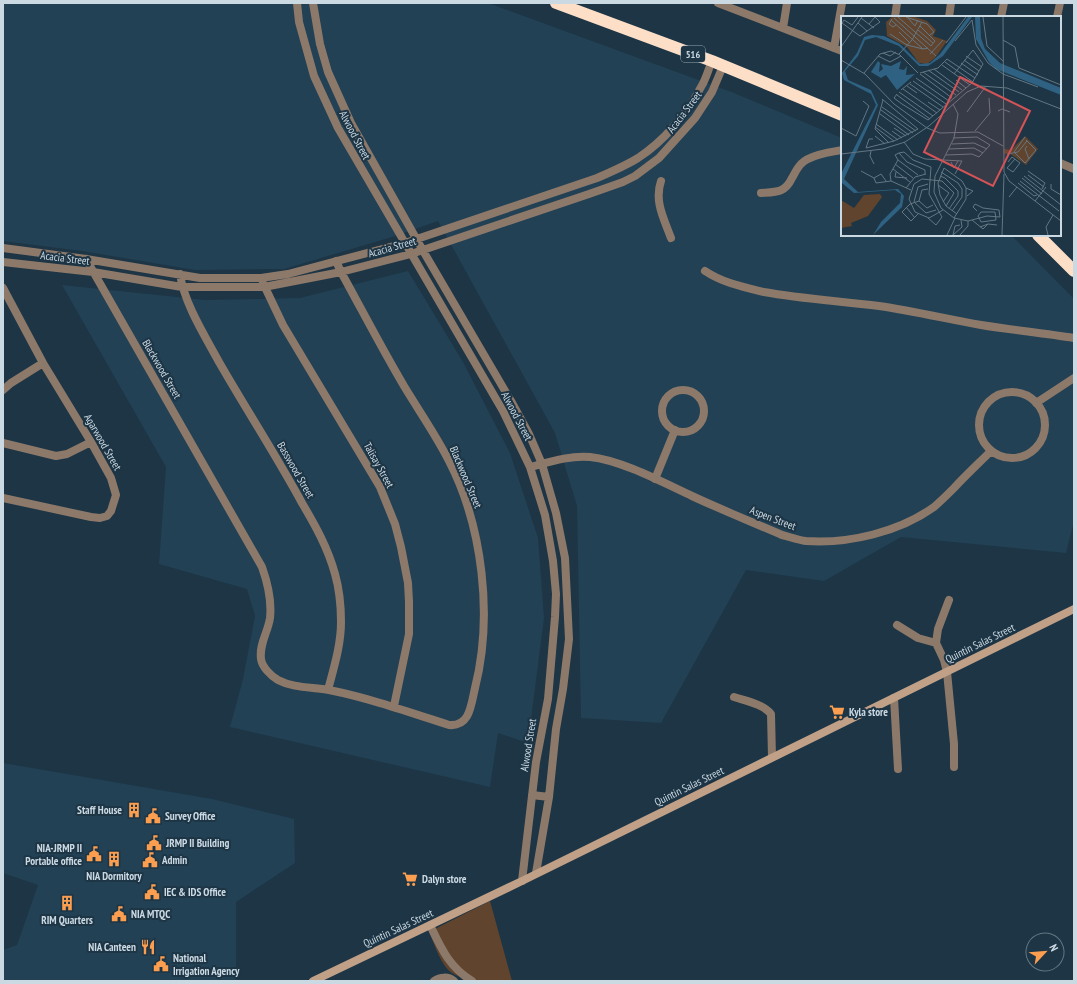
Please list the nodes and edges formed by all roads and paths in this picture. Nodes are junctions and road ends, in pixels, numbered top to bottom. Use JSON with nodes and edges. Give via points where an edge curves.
{"nodes":[{"id":1,"x":297,"y":3,"type":"edge"},
{"id":2,"x":313,"y":3,"type":"edge"},
{"id":3,"x":556,"y":3,"type":"edge"},
{"id":4,"x":718,"y":3,"type":"edge"},
{"id":5,"x":787,"y":3,"type":"edge"},
{"id":6,"x":842,"y":3,"type":"edge"},
{"id":7,"x":897,"y":3,"type":"edge"},
{"id":8,"x":951,"y":3,"type":"edge"},
{"id":9,"x":1004,"y":3,"type":"edge"},
{"id":10,"x":1060,"y":3,"type":"edge"},
{"id":11,"x":732,"y":6,"type":"edge"},
{"id":12,"x":895,"y":16,"type":"edge"},
{"id":13,"x":949,"y":16,"type":"edge"},
{"id":14,"x":1001,"y":16,"type":"edge"},
{"id":15,"x":1057,"y":16,"type":"edge"},
{"id":16,"x":783,"y":28,"type":"junction"},
{"id":17,"x":838,"y":49,"type":"edge"},
{"id":18,"x":712,"y":61,"type":"junction"},
{"id":19,"x":723,"y":66,"type":"junction"},
{"id":20,"x":841,"y":115,"type":"edge"},
{"id":21,"x":841,"y":150,"type":"edge"},
{"id":22,"x":1061,"y":163,"type":"edge"},
{"id":23,"x":1074,"y":169,"type":"edge"},
{"id":24,"x":661,"y":181,"type":"dead end"},
{"id":25,"x":761,"y":192,"type":"dead end"},
{"id":26,"x":1039,"y":236,"type":"edge"},
{"id":27,"x":671,"y":238,"type":"dead end"},
{"id":28,"x":416,"y":239,"type":"junction"},
{"id":29,"x":405,"y":243,"type":"junction"},
{"id":30,"x":3,"y":248,"type":"edge"},
{"id":31,"x":422,"y":249,"type":"junction"},
{"id":32,"x":411,"y":254,"type":"junction"},
{"id":33,"x":86,"y":259,"type":"junction"},
{"id":34,"x":336,"y":260,"type":"junction"},
{"id":35,"x":3,"y":262,"type":"edge"},
{"id":36,"x":705,"y":271,"type":"dead end"},
{"id":37,"x":1074,"y":271,"type":"edge"},
{"id":38,"x":93,"y":272,"type":"junction"},
{"id":39,"x":341,"y":272,"type":"junction"},
{"id":40,"x":180,"y":274,"type":"junction"},
{"id":41,"x":261,"y":278,"type":"junction"},
{"id":42,"x":182,"y":287,"type":"junction"},
{"id":43,"x":264,"y":287,"type":"junction"},
{"id":44,"x":3,"y":288,"type":"edge"},
{"id":45,"x":1074,"y":338,"type":"edge"},
{"id":46,"x":43,"y":363,"type":"junction"},
{"id":47,"x":1074,"y":378,"type":"edge"},
{"id":48,"x":3,"y":390,"type":"edge"},
{"id":49,"x":1036,"y":403,"type":"junction"},
{"id":50,"x":675,"y":430,"type":"junction"},
{"id":51,"x":92,"y":442,"type":"junction"},
{"id":52,"x":3,"y":443,"type":"edge"},
{"id":53,"x":991,"y":451,"type":"junction"},
{"id":54,"x":542,"y":464,"type":"junction"},
{"id":55,"x":530,"y":467,"type":"junction"},
{"id":56,"x":655,"y":479,"type":"junction"},
{"id":57,"x":3,"y":498,"type":"edge"},
{"id":58,"x":949,"y":600,"type":"dead end"},
{"id":59,"x":1074,"y":609,"type":"edge"},
{"id":60,"x":897,"y":625,"type":"dead end"},
{"id":61,"x":936,"y":643,"type":"junction"},
{"id":62,"x":947,"y":672,"type":"junction"},
{"id":63,"x":328,"y":690,"type":"junction"},
{"id":64,"x":734,"y":697,"type":"dead end"},
{"id":65,"x":894,"y":698,"type":"junction"},
{"id":66,"x":394,"y":706,"type":"junction"},
{"id":67,"x":772,"y":757,"type":"junction"},
{"id":68,"x":954,"y":766,"type":"dead end"},
{"id":69,"x":898,"y":769,"type":"dead end"},
{"id":70,"x":532,"y":794,"type":"junction"},
{"id":71,"x":549,"y":797,"type":"junction"},
{"id":72,"x":536,"y":873,"type":"junction"},
{"id":73,"x":522,"y":881,"type":"junction"},
{"id":74,"x":430,"y":925,"type":"junction"},
{"id":75,"x":322,"y":979,"type":"edge"},
{"id":76,"x":313,"y":981,"type":"edge"},
{"id":77,"x":434,"y":981,"type":"edge"},
{"id":78,"x":454,"y":981,"type":"edge"},
{"id":79,"x":472,"y":981,"type":"edge"}],
"edges":[{"from":1,"to":29,"type":"street","name":"Alwood Street","via":[[314,76],[338,128]]},
{"from":2,"to":28,"type":"street","name":"Alwood Street","via":[[320,44],[338,96]]},
{"from":3,"to":18,"type":"highway","number":"516"},
{"from":4,"to":11,"type":"street"},
{"from":5,"to":16,"type":"street"},
{"from":6,"to":17,"type":"street"},
{"from":7,"to":12,"type":"street"},
{"from":8,"to":13,"type":"street"},
{"from":9,"to":14,"type":"street"},
{"from":10,"to":15,"type":"street"},
{"from":11,"to":16,"type":"street"},
{"from":16,"to":17,"type":"street"},
{"from":18,"to":19,"type":"highway","number":"516"},
{"from":18,"to":28,"type":"street","name":"Acacia Street","via":[[701,87],[674,125],[649,149],[626,165],[597,178]]},
{"from":19,"to":20,"type":"highway","number":"516"},
{"from":19,"to":31,"type":"street","name":"Acacia Street","via":[[712,92],[695,118],[659,158],[635,176],[589,194]]},
{"from":21,"to":25,"type":"street","via":[[813,157],[801,163],[784,189]]},
{"from":22,"to":23,"type":"street"},
{"from":24,"to":27,"type":"street","via":[[658,200]]},
{"from":26,"to":37,"type":"highway"},
{"from":28,"to":29,"type":"street","name":"Acacia Street"},
{"from":28,"to":31,"type":"street","name":"Alwood Street"},
{"from":29,"to":32,"type":"street","name":"Alwood Street"},
{"from":29,"to":34,"type":"street","name":"Acacia Street"},
{"from":30,"to":33,"type":"street","name":"Acacia Street"},
{"from":31,"to":32,"type":"street","name":"Acacia Street"},
{"from":31,"to":54,"type":"street","name":"Alwood Street","via":[[511,401]]},
{"from":32,"to":39,"type":"street","name":"Acacia Street"},
{"from":32,"to":55,"type":"street","name":"Alwood Street","via":[[502,410]]},
{"from":33,"to":38,"type":"street","name":"Blackwood Street"},
{"from":33,"to":40,"type":"street","name":"Acacia Street"},
{"from":34,"to":39,"type":"street","name":"Blackwood Street"},
{"from":34,"to":41,"type":"street","name":"Acacia Street","via":[[288,274]]},
{"from":35,"to":38,"type":"street","name":"Acacia Street"},
{"from":36,"to":45,"type":"street","via":[[726,283],[805,299],[891,308],[982,325]]},
{"from":38,"to":42,"type":"street","name":"Acacia Street"},
{"from":38,"to":63,"type":"street","name":"Blackwood Street","via":[[262,567],[270,595],[270,618],[261,651],[264,666],[278,680]]},
{"from":39,"to":43,"type":"street","name":"Acacia Street"},
{"from":39,"to":66,"type":"street","name":"Blackwood Street","via":[[449,462],[466,501],[474,528],[482,576],[483,642],[467,716],[461,724],[448,725]]},
{"from":40,"to":41,"type":"street","name":"Acacia Street","via":[[200,278]]},
{"from":40,"to":42,"type":"street","name":"Basswood Street"},
{"from":41,"to":43,"type":"street","name":"Talisay Street"},
{"from":42,"to":43,"type":"street","name":"Acacia Street"},
{"from":42,"to":63,"type":"street","name":"Basswood Street","via":[[202,332],[280,463],[329,555],[336,575],[341,622],[338,650]]},
{"from":43,"to":66,"type":"street","name":"Talisay Street","via":[[380,487],[395,524],[408,583],[409,634]]},
{"from":44,"to":46,"type":"street","name":"Agarwood Street"},
{"from":46,"to":48,"type":"street"},
{"from":46,"to":51,"type":"street","name":"Agarwood Street"},
{"from":47,"to":49,"type":"street"},
{"from":49,"to":53,"type":"street","via":[[1044,420],[1044,430],[1042,440],[1036,448],[1019,458],[1000,456]]},
{"from":49,"to":53,"type":"street","via":[[1019,393],[1009,392],[1000,394],[984,407],[980,416],[980,435]]},
{"from":50,"to":50,"type":"street","via":[[688,431],[699,425],[702,419],[701,400],[690,392],[676,392],[665,401],[662,414],[669,427]]},
{"from":50,"to":56,"type":"street"},
{"from":51,"to":52,"type":"street","via":[[67,454],[56,456]]},
{"from":51,"to":57,"type":"street","name":"Agarwood Street","via":[[112,478],[115,489],[115,502],[107,516],[91,517]]},
{"from":53,"to":56,"type":"street","name":"Aspen Street","via":[[936,506],[920,516],[878,533],[828,541],[804,541],[782,535]]},
{"from":54,"to":55,"type":"street","name":"Aspen Street"},
{"from":54,"to":56,"type":"street","name":"Aspen Street","via":[[590,457],[617,463]]},
{"from":54,"to":71,"type":"street","name":"Alwood Street","via":[[565,558],[569,639]]},
{"from":55,"to":70,"type":"street","name":"Alwood Street","via":[[545,515],[556,594],[548,699]]},
{"from":58,"to":61,"type":"street","via":[[938,629]]},
{"from":59,"to":62,"type":"main road","name":"Quintin Salas Street"},
{"from":60,"to":61,"type":"street","via":[[918,638]]},
{"from":61,"to":62,"type":"street"},
{"from":62,"to":65,"type":"main road","name":"Quintin Salas Street"},
{"from":62,"to":68,"type":"street"},
{"from":63,"to":66,"type":"street"},
{"from":64,"to":67,"type":"street","via":[[762,706],[772,714]]},
{"from":65,"to":67,"type":"main road","name":"Quintin Salas Street"},
{"from":65,"to":69,"type":"street"},
{"from":67,"to":72,"type":"main road","name":"Quintin Salas Street"},
{"from":70,"to":71,"type":"street"},
{"from":70,"to":73,"type":"street","name":"Alwood Street"},
{"from":71,"to":72,"type":"street","name":"Alwood Street"},
{"from":72,"to":73,"type":"main road","name":"Quintin Salas Street"},
{"from":73,"to":74,"type":"main road","name":"Quintin Salas Street"},
{"from":74,"to":75,"type":"main road","name":"Quintin Salas Street"},
{"from":74,"to":79,"type":"street","via":[[445,956],[458,971]]},
{"from":75,"to":76,"type":"main road","name":"Quintin Salas Street"},
{"from":77,"to":78,"type":"street","via":[[443,978]]}]}
